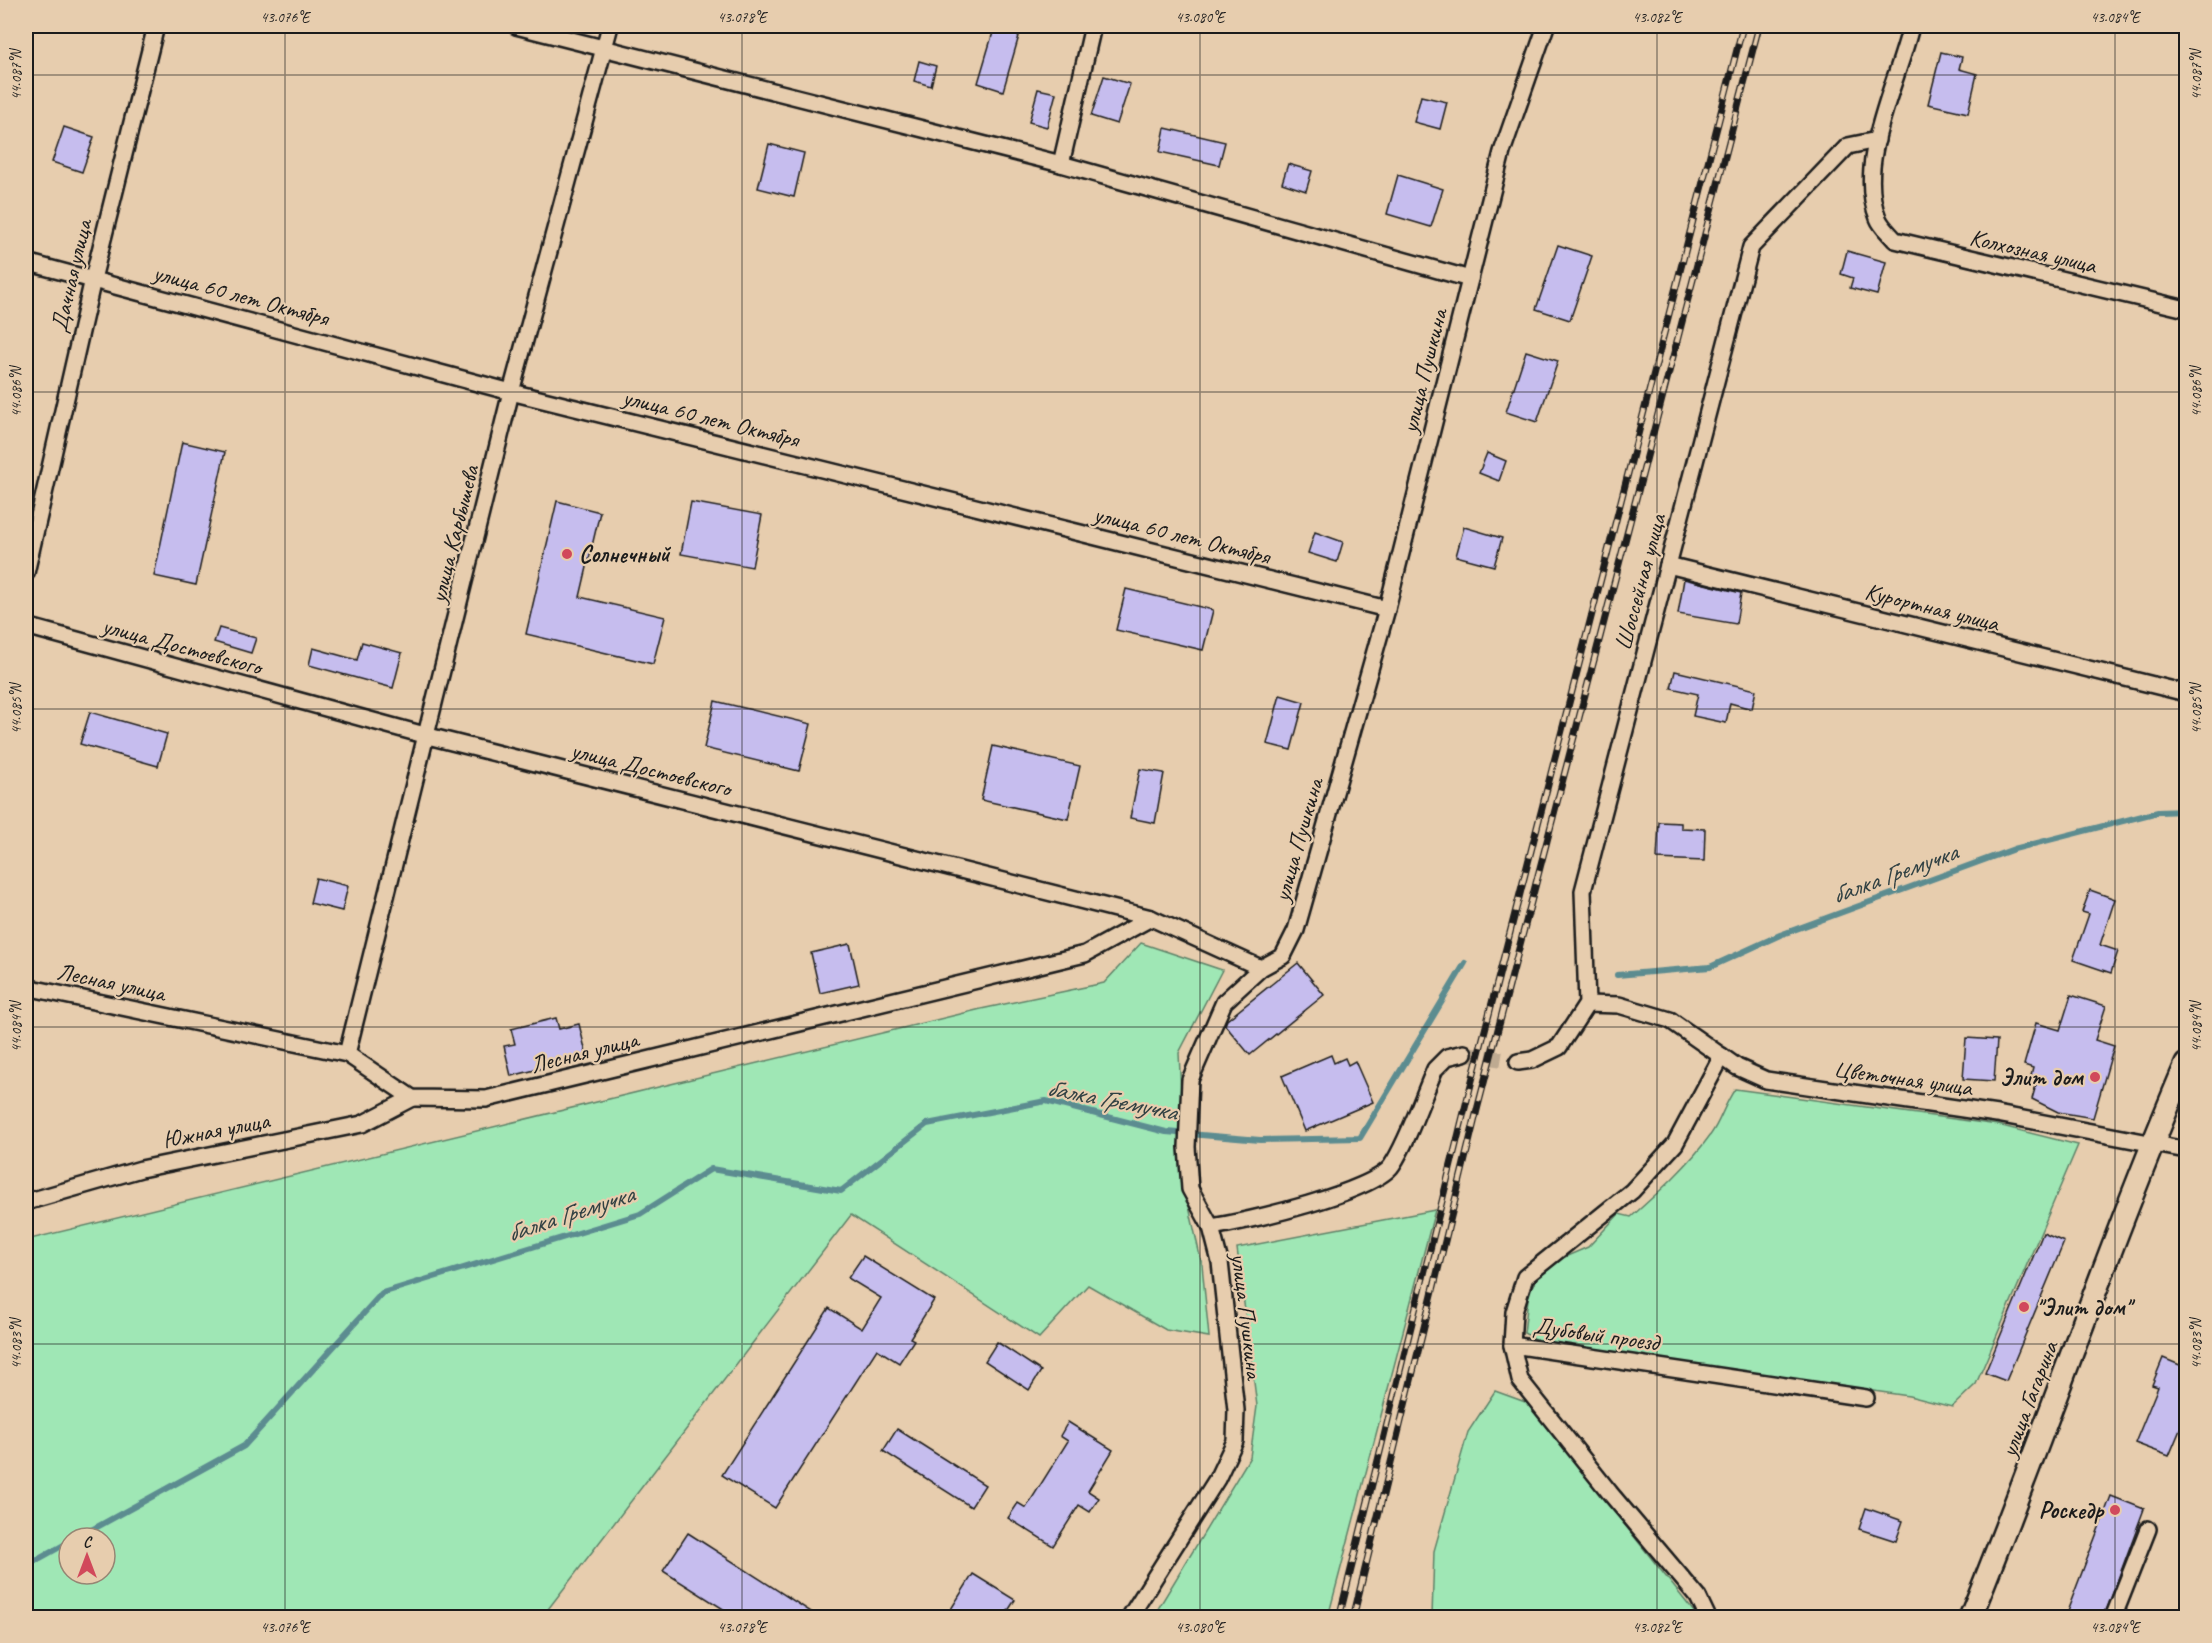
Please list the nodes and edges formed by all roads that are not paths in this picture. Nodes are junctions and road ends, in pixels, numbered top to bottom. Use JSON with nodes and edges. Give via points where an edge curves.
{"nodes":[{"id":1,"x":156,"y":26,"type":"edge"},
{"id":2,"x":516,"y":26,"type":"edge"},
{"id":3,"x":610,"y":26,"type":"edge"},
{"id":4,"x":1093,"y":26,"type":"edge"},
{"id":5,"x":1546,"y":26,"type":"edge"},
{"id":6,"x":1911,"y":26,"type":"edge"},
{"id":7,"x":605,"y":47,"type":"junction"},
{"id":8,"x":1877,"y":140,"type":"junction"},
{"id":9,"x":1061,"y":164,"type":"junction"},
{"id":10,"x":26,"y":262,"type":"edge"},
{"id":11,"x":93,"y":279,"type":"junction"},
{"id":12,"x":1470,"y":279,"type":"junction"},
{"id":13,"x":2187,"y":309,"type":"edge"},
{"id":14,"x":512,"y":392,"type":"junction"},
{"id":15,"x":1668,"y":565,"type":"junction"},
{"id":16,"x":26,"y":573,"type":"edge"},
{"id":17,"x":1387,"y":609,"type":"junction"},
{"id":18,"x":26,"y":626,"type":"edge"},
{"id":19,"x":2187,"y":693,"type":"edge"},
{"id":20,"x":428,"y":736,"type":"junction"},
{"id":21,"x":1151,"y":918,"type":"junction"},
{"id":22,"x":1262,"y":968,"type":"junction"},
{"id":23,"x":26,"y":987,"type":"edge"},
{"id":24,"x":1587,"y":1004,"type":"junction"},
{"id":25,"x":1464,"y":1053,"type":"tunnel mouth"},
{"id":26,"x":347,"y":1054,"type":"junction"},
{"id":27,"x":1722,"y":1056,"type":"junction"},
{"id":28,"x":1518,"y":1062,"type":"tunnel mouth"},
{"id":29,"x":2187,"y":1064,"type":"edge"},
{"id":30,"x":412,"y":1098,"type":"junction"},
{"id":31,"x":2152,"y":1142,"type":"junction"},
{"id":32,"x":2187,"y":1150,"type":"edge"},
{"id":33,"x":26,"y":1202,"type":"edge"},
{"id":34,"x":1211,"y":1227,"type":"junction"},
{"id":35,"x":1512,"y":1345,"type":"junction"},
{"id":36,"x":1866,"y":1398,"type":"dead end"},
{"id":37,"x":2148,"y":1529,"type":"dead end"},
{"id":38,"x":1129,"y":1617,"type":"edge"},
{"id":39,"x":1708,"y":1617,"type":"edge"},
{"id":40,"x":1970,"y":1617,"type":"edge"},
{"id":41,"x":2113,"y":1617,"type":"edge"}],
"edges":[{"from":1,"to":11,"type":"street","name":"Дачная улица"},
{"from":2,"to":7,"type":"street"},
{"from":3,"to":7,"type":"street","name":"улица Карбышева"},
{"from":4,"to":9,"type":"street"},
{"from":5,"to":12,"type":"street","name":"улица Пушкина","via":[[1502,152]]},
{"from":6,"to":8,"type":"street"},
{"from":7,"to":9,"type":"street"},
{"from":7,"to":14,"type":"street","name":"улица Карбышева"},
{"from":8,"to":13,"type":"street","name":"Колхозная улица","via":[[1870,175],[1871,197],[1878,220],[1894,240]]},
{"from":8,"to":15,"type":"street","name":"Шоссейная улица","via":[[1848,146],[1751,247]]},
{"from":9,"to":12,"type":"street"},
{"from":10,"to":11,"type":"street","name":"улица 60 лет Октября"},
{"from":11,"to":14,"type":"street","name":"улица 60 лет Октября"},
{"from":11,"to":16,"type":"street","name":"Дачная улица"},
{"from":12,"to":17,"type":"street","name":"улица Пушкина"},
{"from":14,"to":17,"type":"street","name":"улица 60 лет Октября"},
{"from":14,"to":20,"type":"street","name":"улица Карбышева"},
{"from":15,"to":19,"type":"street","name":"Курортная улица"},
{"from":15,"to":24,"type":"street","name":"Шоссейная улица","via":[[1583,891]]},
{"from":17,"to":22,"type":"street","name":"улица Пушкина","via":[[1296,930],[1282,956]]},
{"from":18,"to":20,"type":"street","name":"улица Достоевского"},
{"from":20,"to":21,"type":"street","name":"улица Достоевского"},
{"from":20,"to":26,"type":"street","name":"улица Карбышева"},
{"from":21,"to":22,"type":"street","name":"улица Достоевского"},
{"from":21,"to":30,"type":"street","name":"Лесная улица","via":[[1085,954],[486,1098]]},
{"from":22,"to":34,"type":"street","name":"улица Пушкина","via":[[1224,1002],[1190,1080],[1190,1189]]},
{"from":23,"to":26,"type":"street","name":"Лесная улица"},
{"from":24,"to":27,"type":"street","name":"Цветочная улица","via":[[1619,1005],[1670,1020]]},
{"from":24,"to":28,"type":"street","via":[[1559,1047],[1546,1055]]},
{"from":25,"to":34,"type":"street","via":[[1447,1057],[1435,1069],[1391,1167],[1377,1178],[1292,1208]]},
{"from":26,"to":30,"type":"street","name":"Лесная улица"},
{"from":27,"to":31,"type":"street","name":"Цветочная улица","via":[[1766,1080],[1997,1114]]},
{"from":27,"to":35,"type":"street","via":[[1675,1144],[1632,1191],[1525,1277],[1514,1312]]},
{"from":29,"to":31,"type":"main road","name":"улица Гагарина"},
{"from":30,"to":33,"type":"street","name":"Южная улица","via":[[362,1124],[141,1169]]},
{"from":31,"to":32,"type":"street","name":"Цветочная улица"},
{"from":31,"to":40,"type":"main road","name":"улица Гагарина"},
{"from":34,"to":38,"type":"street","name":"улица Пушкина","via":[[1220,1262],[1236,1410],[1235,1441],[1217,1479]]},
{"from":35,"to":36,"type":"street","name":"Дубовый проезд"},
{"from":35,"to":39,"type":"street","name":"Дубовый проезд","via":[[1520,1380],[1698,1597]]},
{"from":37,"to":41,"type":"street"}]}
